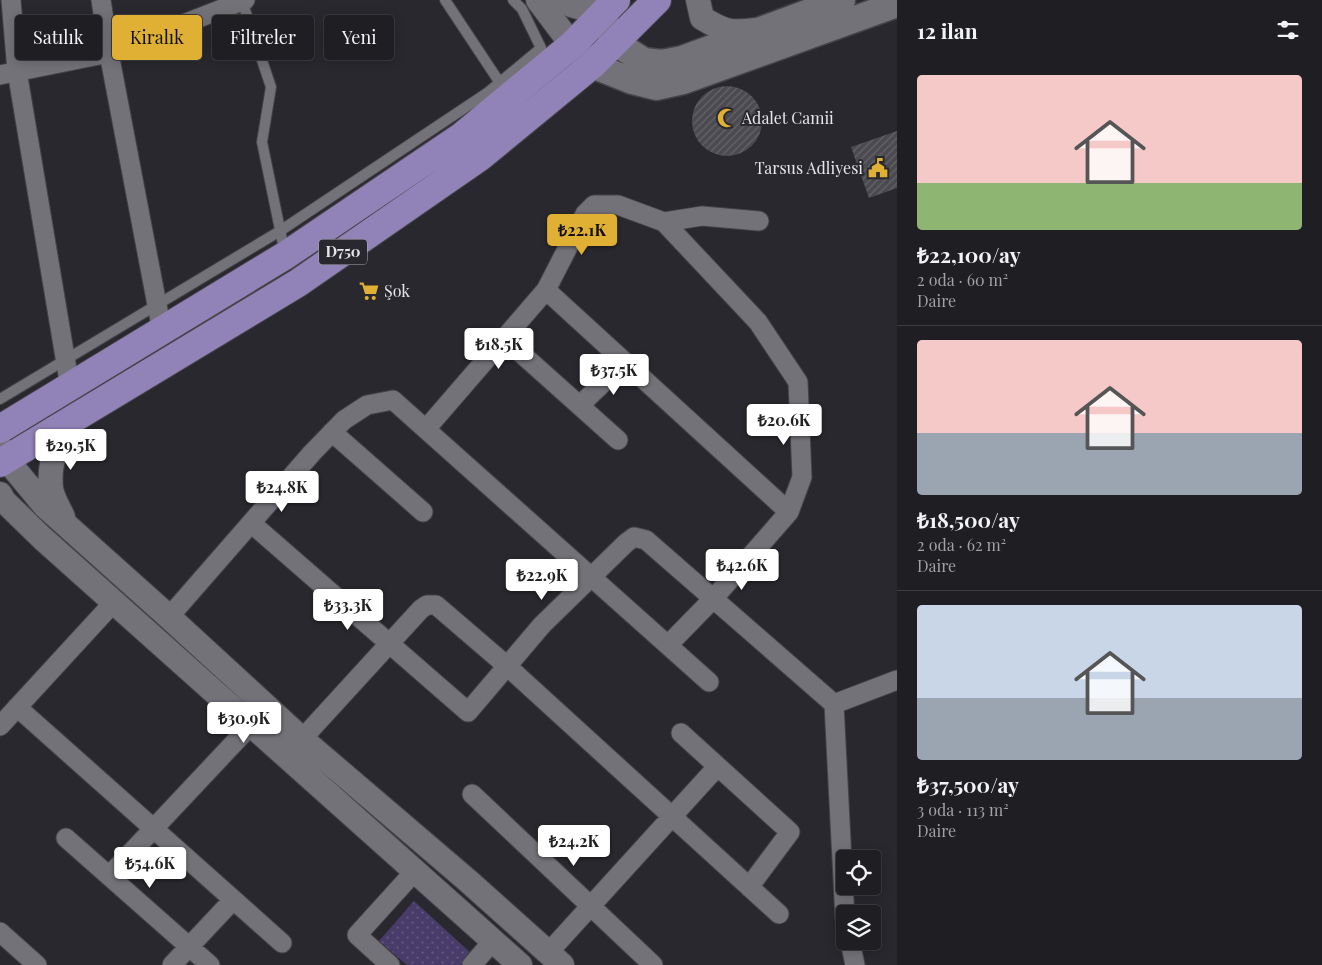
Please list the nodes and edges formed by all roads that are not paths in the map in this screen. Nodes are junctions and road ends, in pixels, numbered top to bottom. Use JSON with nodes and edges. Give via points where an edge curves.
{"nodes":[{"id":1,"x":10,"y":0,"type":"edge"},
{"id":2,"x":101,"y":0,"type":"edge"},
{"id":3,"x":243,"y":0,"type":"edge"},
{"id":4,"x":445,"y":0,"type":"edge"},
{"id":5,"x":513,"y":0,"type":"edge"},
{"id":6,"x":538,"y":0,"type":"edge"},
{"id":7,"x":562,"y":0,"type":"edge"},
{"id":8,"x":657,"y":0,"type":"edge"},
{"id":9,"x":698,"y":0,"type":"edge"},
{"id":10,"x":831,"y":3,"type":"edge"},
{"id":11,"x":897,"y":4,"type":"edge"},
{"id":12,"x":609,"y":7,"type":"edge"},
{"id":13,"x":766,"y":29,"type":"junction"},
{"id":14,"x":614,"y":42,"type":"junction"},
{"id":15,"x":572,"y":45,"type":"junction"},
{"id":16,"x":109,"y":53,"type":"junction"},
{"id":17,"x":592,"y":65,"type":"junction"},
{"id":18,"x":8,"y":73,"type":"edge"},
{"id":19,"x":500,"y":83,"type":"junction"},
{"id":20,"x":759,"y":221,"type":"dead end"},
{"id":21,"x":664,"y":222,"type":"junction"},
{"id":22,"x":283,"y":243,"type":"junction"},
{"id":23,"x":546,"y":290,"type":"junction"},
{"id":24,"x":160,"y":318,"type":"junction"},
{"id":25,"x":504,"y":338,"type":"junction"},
{"id":26,"x":65,"y":360,"type":"junction"},
{"id":27,"x":625,"y":362,"type":"junction"},
{"id":28,"x":70,"y":387,"type":"junction"},
{"id":29,"x":0,"y":399,"type":"edge"},
{"id":30,"x":580,"y":405,"type":"junction"},
{"id":31,"x":75,"y":418,"type":"junction"},
{"id":32,"x":0,"y":429,"type":"edge"},
{"id":33,"x":426,"y":429,"type":"junction"},
{"id":34,"x":332,"y":432,"type":"junction"},
{"id":35,"x":618,"y":440,"type":"dead end"},
{"id":36,"x":2,"y":456,"type":"edge"},
{"id":37,"x":0,"y":494,"type":"edge"},
{"id":38,"x":423,"y":512,"type":"dead end"},
{"id":39,"x":788,"y":512,"type":"junction"},
{"id":40,"x":11,"y":514,"type":"edge"},
{"id":41,"x":251,"y":523,"type":"junction"},
{"id":42,"x":65,"y":524,"type":"junction"},
{"id":43,"x":592,"y":576,"type":"junction"},
{"id":44,"x":713,"y":599,"type":"junction"},
{"id":45,"x":114,"y":602,"type":"junction"},
{"id":46,"x":169,"y":616,"type":"junction"},
{"id":47,"x":389,"y":644,"type":"junction"},
{"id":48,"x":668,"y":645,"type":"junction"},
{"id":49,"x":507,"y":666,"type":"junction"},
{"id":50,"x":897,"y":680,"type":"edge"},
{"id":51,"x":709,"y":682,"type":"dead end"},
{"id":52,"x":834,"y":704,"type":"junction"},
{"id":53,"x":17,"y":707,"type":"junction"},
{"id":54,"x":251,"y":724,"type":"junction"},
{"id":55,"x":0,"y":726,"type":"edge"},
{"id":56,"x":681,"y":732,"type":"dead end"},
{"id":57,"x":302,"y":739,"type":"junction"},
{"id":58,"x":717,"y":767,"type":"junction"},
{"id":59,"x":472,"y":794,"type":"dead end"},
{"id":60,"x":671,"y":817,"type":"junction"},
{"id":61,"x":153,"y":828,"type":"junction"},
{"id":62,"x":66,"y":838,"type":"dead end"},
{"id":63,"x":415,"y":871,"type":"junction"},
{"id":64,"x":109,"y":876,"type":"junction"},
{"id":65,"x":749,"y":887,"type":"junction"},
{"id":66,"x":233,"y":900,"type":"junction"},
{"id":67,"x":844,"y":905,"type":"edge"},
{"id":68,"x":591,"y":906,"type":"junction"},
{"id":69,"x":779,"y":914,"type":"dead end"},
{"id":70,"x":0,"y":932,"type":"edge"},
{"id":71,"x":493,"y":941,"type":"junction"},
{"id":72,"x":282,"y":943,"type":"dead end"},
{"id":73,"x":188,"y":946,"type":"junction"},
{"id":74,"x":852,"y":950,"type":"edge"},
{"id":75,"x":555,"y":959,"type":"edge"},
{"id":76,"x":37,"y":965,"type":"edge"},
{"id":77,"x":172,"y":965,"type":"edge"},
{"id":78,"x":210,"y":965,"type":"edge"},
{"id":79,"x":390,"y":965,"type":"edge"},
{"id":80,"x":472,"y":965,"type":"edge"},
{"id":81,"x":520,"y":965,"type":"edge"},
{"id":82,"x":653,"y":965,"type":"edge"},
{"id":83,"x":855,"y":965,"type":"edge"}],
"edges":[{"from":1,"to":18,"type":"street"},
{"from":2,"to":16,"type":"street"},
{"from":3,"to":16,"type":"street"},
{"from":3,"to":22,"type":"lane","via":[[271,87],[262,142]]},
{"from":4,"to":19,"type":"lane"},
{"from":5,"to":19,"type":"lane","via":[[522,9],[541,48]]},
{"from":6,"to":15,"type":"street"},
{"from":7,"to":12,"type":"street","via":[[571,4]]},
{"from":8,"to":14,"type":"highway","number":"D750"},
{"from":9,"to":13,"type":"street","via":[[702,18],[719,28],[735,33]]},
{"from":10,"to":13,"type":"main road"},
{"from":11,"to":17,"type":"main road","via":[[683,81],[656,87],[632,82]]},
{"from":12,"to":14,"type":"main road"},
{"from":12,"to":15,"type":"highway","number":"D750"},
{"from":13,"to":14,"type":"main road","via":[[662,63],[644,62]]},
{"from":14,"to":17,"type":"highway","number":"D750"},
{"from":15,"to":17,"type":"main road"},
{"from":15,"to":22,"type":"highway","number":"D750","via":[[462,136]]},
{"from":16,"to":18,"type":"street"},
{"from":16,"to":24,"type":"street"},
{"from":17,"to":31,"type":"highway","number":"D750","via":[[480,157],[306,278]]},
{"from":18,"to":26,"type":"street"},
{"from":19,"to":22,"type":"lane"},
{"from":20,"to":21,"type":"street","via":[[702,216]]},
{"from":21,"to":23,"type":"street","via":[[618,205],[594,205],[585,214]]},
{"from":21,"to":39,"type":"street","via":[[758,322],[798,382],[802,477]]},
{"from":22,"to":24,"type":"highway","number":"D750"},
{"from":23,"to":25,"type":"street"},
{"from":23,"to":27,"type":"street"},
{"from":24,"to":26,"type":"lane"},
{"from":24,"to":28,"type":"highway","number":"D750"},
{"from":25,"to":30,"type":"street"},
{"from":25,"to":33,"type":"street"},
{"from":26,"to":28,"type":"street"},
{"from":26,"to":29,"type":"lane"},
{"from":27,"to":30,"type":"street"},
{"from":27,"to":39,"type":"street"},
{"from":28,"to":32,"type":"highway","number":"D750"},
{"from":30,"to":35,"type":"street"},
{"from":31,"to":36,"type":"highway","number":"D750"},
{"from":31,"to":42,"type":"street","via":[[59,440],[52,462],[51,489]]},
{"from":33,"to":34,"type":"street","via":[[393,400],[366,405]]},
{"from":33,"to":43,"type":"street"},
{"from":34,"to":38,"type":"street"},
{"from":34,"to":41,"type":"street"},
{"from":36,"to":42,"type":"street"},
{"from":37,"to":40,"type":"street"},
{"from":39,"to":44,"type":"street"},
{"from":40,"to":45,"type":"street"},
{"from":41,"to":46,"type":"street"},
{"from":41,"to":47,"type":"street"},
{"from":42,"to":46,"type":"street"},
{"from":43,"to":44,"type":"street","via":[[626,543],[634,537],[640,538]]},
{"from":43,"to":48,"type":"street"},
{"from":43,"to":49,"type":"street","via":[[542,625]]},
{"from":44,"to":48,"type":"street"},
{"from":44,"to":52,"type":"street"},
{"from":45,"to":53,"type":"street"},
{"from":45,"to":54,"type":"street"},
{"from":46,"to":57,"type":"street"},
{"from":47,"to":49,"type":"street","via":[[421,609],[436,605]]},
{"from":47,"to":49,"type":"street","via":[[468,712]]},
{"from":47,"to":57,"type":"street"},
{"from":48,"to":51,"type":"street"},
{"from":49,"to":60,"type":"street"},
{"from":50,"to":52,"type":"street"},
{"from":52,"to":67,"type":"street"},
{"from":53,"to":55,"type":"street"},
{"from":53,"to":61,"type":"street"},
{"from":54,"to":61,"type":"street"},
{"from":54,"to":63,"type":"street"},
{"from":56,"to":58,"type":"street"},
{"from":57,"to":75,"type":"street"},
{"from":58,"to":60,"type":"street"},
{"from":58,"to":65,"type":"street","via":[[790,832]]},
{"from":59,"to":68,"type":"street"},
{"from":60,"to":65,"type":"street"},
{"from":60,"to":68,"type":"street"},
{"from":61,"to":64,"type":"street"},
{"from":61,"to":66,"type":"street"},
{"from":62,"to":64,"type":"street"},
{"from":63,"to":71,"type":"street"},
{"from":63,"to":79,"type":"street","via":[[356,935]]},
{"from":64,"to":73,"type":"street"},
{"from":65,"to":69,"type":"street"},
{"from":66,"to":72,"type":"street"},
{"from":66,"to":73,"type":"street"},
{"from":68,"to":75,"type":"street"},
{"from":68,"to":82,"type":"street"},
{"from":70,"to":76,"type":"street"},
{"from":71,"to":80,"type":"street"},
{"from":71,"to":81,"type":"street"},
{"from":73,"to":77,"type":"street"},
{"from":73,"to":78,"type":"street"},
{"from":74,"to":83,"type":"street"}]}
